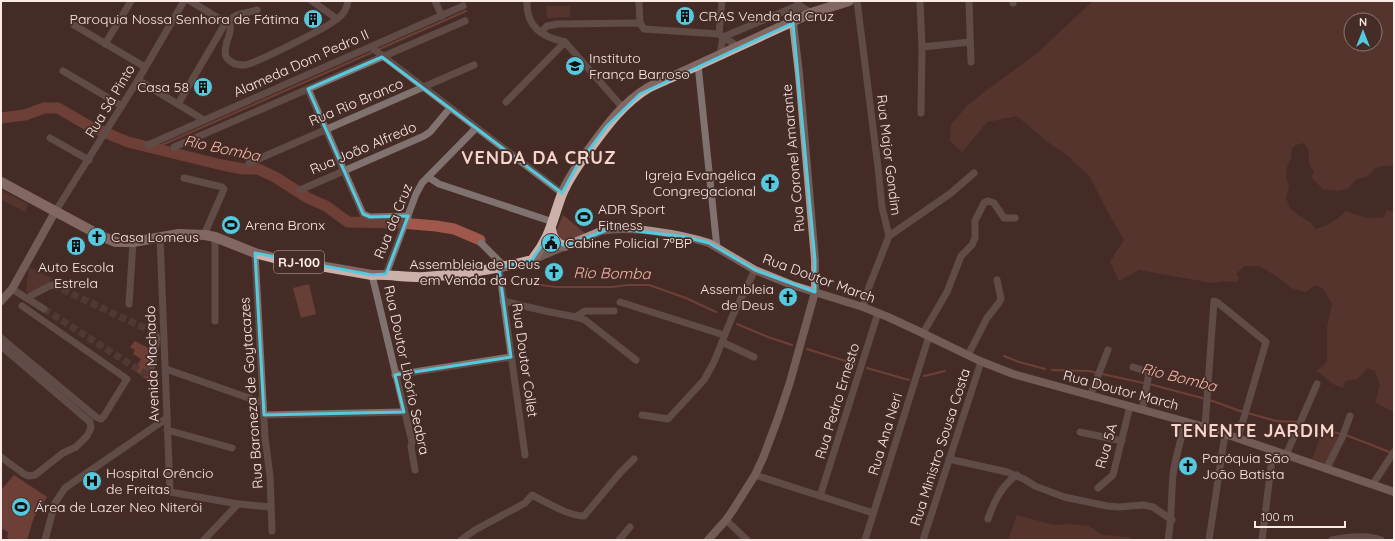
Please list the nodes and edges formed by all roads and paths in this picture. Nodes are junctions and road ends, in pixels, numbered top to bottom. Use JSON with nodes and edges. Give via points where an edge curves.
{"nodes":[{"id":1,"x":131,"y":1,"type":"edge"},
{"id":2,"x":184,"y":1,"type":"edge"},
{"id":3,"x":190,"y":1,"type":"edge"},
{"id":4,"x":312,"y":1,"type":"edge"},
{"id":5,"x":348,"y":1,"type":"edge"},
{"id":6,"x":435,"y":1,"type":"edge"},
{"id":7,"x":527,"y":1,"type":"edge"},
{"id":8,"x":639,"y":1,"type":"edge"},
{"id":9,"x":722,"y":1,"type":"edge"},
{"id":10,"x":848,"y":1,"type":"edge"},
{"id":11,"x":856,"y":1,"type":"edge"},
{"id":12,"x":920,"y":1,"type":"edge"},
{"id":13,"x":969,"y":1,"type":"edge"},
{"id":14,"x":798,"y":3,"type":"edge"},
{"id":15,"x":201,"y":4,"type":"edge"},
{"id":16,"x":464,"y":6,"type":"dead end"},
{"id":17,"x":257,"y":10,"type":"dead end"},
{"id":18,"x":812,"y":13,"type":"junction"},
{"id":19,"x":442,"y":16,"type":"junction"},
{"id":20,"x":337,"y":19,"type":"junction"},
{"id":21,"x":465,"y":21,"type":"dead end"},
{"id":22,"x":226,"y":22,"type":"junction"},
{"id":23,"x":640,"y":23,"type":"junction"},
{"id":24,"x":793,"y":23,"type":"junction"},
{"id":25,"x":74,"y":25,"type":"dead end"},
{"id":26,"x":544,"y":29,"type":"dead end"},
{"id":27,"x":721,"y":35,"type":"junction"},
{"id":28,"x":565,"y":42,"type":"junction"},
{"id":29,"x":970,"y":42,"type":"junction"},
{"id":30,"x":105,"y":44,"type":"junction"},
{"id":31,"x":739,"y":47,"type":"junction"},
{"id":32,"x":922,"y":47,"type":"junction"},
{"id":33,"x":376,"y":51,"type":"junction"},
{"id":34,"x":720,"y":55,"type":"junction"},
{"id":35,"x":971,"y":62,"type":"dead end"},
{"id":36,"x":474,"y":65,"type":"dead end"},
{"id":37,"x":698,"y":65,"type":"junction"},
{"id":38,"x":146,"y":67,"type":"junction"},
{"id":39,"x":63,"y":71,"type":"dead end"},
{"id":40,"x":138,"y":80,"type":"junction"},
{"id":41,"x":423,"y":87,"type":"junction"},
{"id":42,"x":308,"y":89,"type":"junction"},
{"id":43,"x":506,"y":102,"type":"dead end"},
{"id":44,"x":178,"y":104,"type":"junction"},
{"id":45,"x":122,"y":106,"type":"junction"},
{"id":46,"x":450,"y":108,"type":"junction"},
{"id":47,"x":623,"y":108,"type":"junction"},
{"id":48,"x":921,"y":113,"type":"dead end"},
{"id":49,"x":204,"y":120,"type":"junction"},
{"id":50,"x":476,"y":128,"type":"junction"},
{"id":51,"x":326,"y":129,"type":"junction"},
{"id":52,"x":50,"y":138,"type":"dead end"},
{"id":53,"x":148,"y":145,"type":"dead end"},
{"id":54,"x":174,"y":147,"type":"dead end"},
{"id":55,"x":89,"y":160,"type":"junction"},
{"id":56,"x":249,"y":163,"type":"dead end"},
{"id":57,"x":344,"y":170,"type":"junction"},
{"id":58,"x":974,"y":173,"type":"dead end"},
{"id":59,"x":184,"y":178,"type":"dead end"},
{"id":60,"x":428,"y":178,"type":"junction"},
{"id":61,"x":1,"y":182,"type":"edge"},
{"id":62,"x":300,"y":190,"type":"dead end"},
{"id":63,"x":562,"y":193,"type":"junction"},
{"id":64,"x":55,"y":212,"type":"junction"},
{"id":65,"x":1015,"y":218,"type":"dead end"},
{"id":66,"x":405,"y":222,"type":"junction"},
{"id":67,"x":552,"y":226,"type":"junction"},
{"id":68,"x":204,"y":235,"type":"junction"},
{"id":69,"x":889,"y":236,"type":"junction"},
{"id":70,"x":160,"y":237,"type":"junction"},
{"id":71,"x":215,"y":237,"type":"junction"},
{"id":72,"x":133,"y":242,"type":"junction"},
{"id":73,"x":481,"y":243,"type":"dead end"},
{"id":74,"x":565,"y":246,"type":"junction"},
{"id":75,"x":717,"y":248,"type":"junction"},
{"id":76,"x":255,"y":253,"type":"junction"},
{"id":77,"x":532,"y":260,"type":"junction"},
{"id":78,"x":502,"y":267,"type":"junction"},
{"id":79,"x":755,"y":270,"type":"junction"},
{"id":80,"x":386,"y":274,"type":"junction"},
{"id":81,"x":372,"y":275,"type":"junction"},
{"id":82,"x":997,"y":280,"type":"dead end"},
{"id":83,"x":53,"y":285,"type":"dead end"},
{"id":84,"x":12,"y":289,"type":"junction"},
{"id":85,"x":815,"y":292,"type":"junction"},
{"id":86,"x":27,"y":298,"type":"junction"},
{"id":87,"x":1,"y":301,"type":"edge"},
{"id":88,"x":503,"y":301,"type":"junction"},
{"id":89,"x":620,"y":302,"type":"dead end"},
{"id":90,"x":129,"y":304,"type":"dead end"},
{"id":91,"x":22,"y":306,"type":"dead end"},
{"id":92,"x":863,"y":307,"type":"junction"},
{"id":93,"x":44,"y":309,"type":"tunnel mouth"},
{"id":94,"x":614,"y":311,"type":"dead end"},
{"id":95,"x":878,"y":313,"type":"junction"},
{"id":96,"x":576,"y":317,"type":"junction"},
{"id":97,"x":215,"y":321,"type":"dead end"},
{"id":98,"x":155,"y":333,"type":"dead end"},
{"id":99,"x":926,"y":334,"type":"junction"},
{"id":100,"x":1,"y":338,"type":"edge"},
{"id":101,"x":723,"y":339,"type":"junction"},
{"id":102,"x":1,"y":346,"type":"edge"},
{"id":103,"x":1108,"y":350,"type":"dead end"},
{"id":104,"x":968,"y":355,"type":"junction"},
{"id":105,"x":511,"y":357,"type":"junction"},
{"id":106,"x":754,"y":357,"type":"dead end"},
{"id":107,"x":636,"y":360,"type":"dead end"},
{"id":108,"x":980,"y":361,"type":"junction"},
{"id":109,"x":152,"y":366,"type":"dead end"},
{"id":110,"x":1133,"y":367,"type":"dead end"},
{"id":111,"x":166,"y":369,"type":"junction"},
{"id":112,"x":396,"y":375,"type":"junction"},
{"id":113,"x":1317,"y":384,"type":"dead end"},
{"id":114,"x":1090,"y":396,"type":"junction"},
{"id":115,"x":263,"y":403,"type":"junction"},
{"id":116,"x":1130,"y":406,"type":"junction"},
{"id":117,"x":1142,"y":410,"type":"junction"},
{"id":118,"x":404,"y":412,"type":"junction"},
{"id":119,"x":642,"y":415,"type":"dead end"},
{"id":120,"x":264,"y":416,"type":"junction"},
{"id":121,"x":1350,"y":416,"type":"dead end"},
{"id":122,"x":167,"y":418,"type":"junction"},
{"id":123,"x":1185,"y":421,"type":"junction"},
{"id":124,"x":1205,"y":427,"type":"junction"},
{"id":125,"x":167,"y":430,"type":"junction"},
{"id":126,"x":1080,"y":432,"type":"dead end"},
{"id":127,"x":1225,"y":434,"type":"junction"},
{"id":128,"x":1238,"y":438,"type":"junction"},
{"id":129,"x":1122,"y":441,"type":"junction"},
{"id":130,"x":232,"y":448,"type":"dead end"},
{"id":131,"x":1273,"y":450,"type":"junction"},
{"id":132,"x":1394,"y":452,"type":"edge"},
{"id":133,"x":525,"y":455,"type":"dead end"},
{"id":134,"x":1286,"y":455,"type":"junction"},
{"id":135,"x":1,"y":457,"type":"edge"},
{"id":136,"x":634,"y":459,"type":"dead end"},
{"id":137,"x":949,"y":459,"type":"junction"},
{"id":138,"x":1326,"y":469,"type":"junction"},
{"id":139,"x":414,"y":470,"type":"dead end"},
{"id":140,"x":755,"y":475,"type":"junction"},
{"id":141,"x":1017,"y":475,"type":"junction"},
{"id":142,"x":1373,"y":484,"type":"junction"},
{"id":143,"x":1098,"y":488,"type":"dead end"},
{"id":144,"x":1394,"y":492,"type":"edge"},
{"id":145,"x":820,"y":496,"type":"junction"},
{"id":146,"x":238,"y":504,"type":"junction"},
{"id":147,"x":271,"y":507,"type":"junction"},
{"id":148,"x":873,"y":513,"type":"junction"},
{"id":149,"x":988,"y":519,"type":"dead end"},
{"id":150,"x":726,"y":520,"type":"junction"},
{"id":151,"x":1172,"y":520,"type":"junction"},
{"id":152,"x":630,"y":527,"type":"dead end"},
{"id":153,"x":272,"y":531,"type":"dead end"},
{"id":154,"x":45,"y":540,"type":"edge"},
{"id":155,"x":204,"y":540,"type":"edge"},
{"id":156,"x":460,"y":540,"type":"edge"},
{"id":157,"x":619,"y":540,"type":"edge"},
{"id":158,"x":708,"y":540,"type":"edge"},
{"id":159,"x":747,"y":540,"type":"edge"},
{"id":160,"x":865,"y":540,"type":"edge"},
{"id":161,"x":923,"y":540,"type":"edge"},
{"id":162,"x":1168,"y":540,"type":"edge"},
{"id":163,"x":1209,"y":540,"type":"edge"},
{"id":164,"x":1262,"y":540,"type":"edge"},
{"id":165,"x":1332,"y":540,"type":"edge"},
{"id":166,"x":1381,"y":540,"type":"edge"}],
"edges":[{"from":1,"to":30,"type":"street"},
{"from":2,"to":38,"type":"street","name":"Rua Sá Pinto"},
{"from":3,"to":15,"type":"street"},
{"from":4,"to":20,"type":"street"},
{"from":5,"to":20,"type":"street"},
{"from":6,"to":19,"type":"street"},
{"from":7,"to":28,"type":"street","via":[[532,24],[542,34]]},
{"from":8,"to":23,"type":"street"},
{"from":9,"to":27,"type":"street"},
{"from":10,"to":18,"type":"main road"},
{"from":11,"to":69,"type":"street","name":"Rua Major Gondim","via":[[882,207]]},
{"from":12,"to":32,"type":"street"},
{"from":13,"to":29,"type":"street"},
{"from":14,"to":18,"type":"street"},
{"from":14,"to":24,"type":"street"},
{"from":14,"to":27,"type":"street"},
{"from":15,"to":22,"type":"street"},
{"from":16,"to":19,"type":"street","name":"Alameda Dom Pedro II"},
{"from":17,"to":22,"type":"street","via":[[237,15]]},
{"from":18,"to":24,"type":"main road"},
{"from":19,"to":33,"type":"street","name":"Alameda Dom Pedro II"},
{"from":20,"to":22,"type":"street","via":[[246,65],[236,65],[226,57],[226,44],[231,29]]},
{"from":21,"to":33,"type":"street","name":"Alameda Dom Pedro II"},
{"from":22,"to":44,"type":"street"},
{"from":23,"to":26,"type":"street","via":[[557,24]]},
{"from":23,"to":27,"type":"street","via":[[644,29]]},
{"from":24,"to":31,"type":"main road"},
{"from":24,"to":85,"type":"main road","name":"Rua Coronel Amarante","via":[[815,260]]},
{"from":25,"to":30,"type":"street"},
{"from":27,"to":31,"type":"street"},
{"from":27,"to":34,"type":"street"},
{"from":28,"to":43,"type":"street"},
{"from":28,"to":47,"type":"street"},
{"from":29,"to":32,"type":"street"},
{"from":29,"to":35,"type":"street"},
{"from":30,"to":38,"type":"street"},
{"from":31,"to":34,"type":"main road"},
{"from":32,"to":48,"type":"street"},
{"from":33,"to":41,"type":"street"},
{"from":33,"to":42,"type":"street","name":"Alameda Dom Pedro II"},
{"from":33,"to":49,"type":"street","name":"Alameda Dom Pedro II"},
{"from":34,"to":37,"type":"main road"},
{"from":36,"to":41,"type":"street","name":"Rua Rio Branco"},
{"from":37,"to":47,"type":"main road","via":[[648,89]]},
{"from":37,"to":75,"type":"street"},
{"from":38,"to":40,"type":"street","name":"Rua Sá Pinto"},
{"from":39,"to":45,"type":"street"},
{"from":40,"to":44,"type":"street"},
{"from":40,"to":45,"type":"street","name":"Rua Sá Pinto"},
{"from":41,"to":46,"type":"street"},
{"from":41,"to":51,"type":"street","name":"Rua Rio Branco"},
{"from":42,"to":51,"type":"street"},
{"from":42,"to":54,"type":"street","name":"Alameda Dom Pedro II"},
{"from":44,"to":49,"type":"street"},
{"from":45,"to":55,"type":"street","name":"Rua Sá Pinto"},
{"from":46,"to":50,"type":"street"},
{"from":46,"to":57,"type":"street","name":"Rua João Alfredo","via":[[427,134]]},
{"from":47,"to":63,"type":"main road","via":[[577,166]]},
{"from":49,"to":53,"type":"street","name":"Alameda Dom Pedro II"},
{"from":50,"to":60,"type":"street","name":"Rua da Cruz"},
{"from":50,"to":63,"type":"street"},
{"from":51,"to":56,"type":"street","name":"Rua Rio Branco"},
{"from":51,"to":57,"type":"street"},
{"from":52,"to":55,"type":"street"},
{"from":55,"to":64,"type":"street","name":"Rua Sá Pinto"},
{"from":57,"to":62,"type":"street","name":"Rua João Alfredo"},
{"from":57,"to":66,"type":"street","via":[[365,216]]},
{"from":58,"to":69,"type":"street","via":[[951,193]]},
{"from":59,"to":68,"type":"street","via":[[224,189]]},
{"from":60,"to":66,"type":"street","name":"Rua da Cruz","via":[[416,194]]},
{"from":60,"to":67,"type":"street","via":[[535,217]]},
{"from":61,"to":64,"type":"main road","name":"Rua Doutor March","number":"RJ-100"},
{"from":63,"to":67,"type":"main road"},
{"from":64,"to":72,"type":"main road","name":"Rua Doutor March","number":"RJ-100","via":[[116,242]]},
{"from":64,"to":84,"type":"main road"},
{"from":65,"to":99,"type":"street","name":"Rua Ana Neri","via":[[1004,218],[990,201],[984,203],[975,221],[975,238],[972,245],[961,256]]},
{"from":66,"to":80,"type":"street","name":"Rua da Cruz"},
{"from":67,"to":74,"type":"main road","via":[[554,239]]},
{"from":67,"to":77,"type":"main road","via":[[544,244]]},
{"from":68,"to":70,"type":"main road","name":"Rua Doutor March","number":"RJ-100","via":[[179,234]]},
{"from":68,"to":71,"type":"main road","name":"Rua Doutor March","number":"RJ-100"},
{"from":69,"to":92,"type":"street","name":"Rua Major Gondim"},
{"from":70,"to":72,"type":"main road","name":"Rua Doutor March","number":"RJ-100"},
{"from":70,"to":111,"type":"street","name":"Avenida Machado"},
{"from":71,"to":76,"type":"main road","name":"Rua Doutor March","number":"RJ-100"},
{"from":71,"to":97,"type":"street"},
{"from":72,"to":90,"type":"street"},
{"from":73,"to":78,"type":"street"},
{"from":74,"to":75,"type":"main road","name":"Rua Doutor March","number":"RJ-100","via":[[601,231],[623,228],[686,237],[709,243]]},
{"from":74,"to":77,"type":"main road","name":"Rua Doutor March","number":"RJ-100"},
{"from":75,"to":79,"type":"main road","name":"Rua Doutor March","number":"RJ-100"},
{"from":76,"to":81,"type":"main road","name":"Rua Doutor March","number":"RJ-100"},
{"from":76,"to":115,"type":"street","name":"Rua Baroneza de Goytacazes"},
{"from":77,"to":78,"type":"main road","name":"Rua Doutor March","number":"RJ-100"},
{"from":78,"to":80,"type":"main road","name":"Rua Doutor March","number":"RJ-100","via":[[426,277]]},
{"from":78,"to":88,"type":"street","name":"Rua Doutor Collet"},
{"from":79,"to":85,"type":"main road","name":"Rua Doutor March","number":"RJ-100"},
{"from":79,"to":101,"type":"street"},
{"from":80,"to":81,"type":"main road","name":"Rua Doutor March","number":"RJ-100"},
{"from":81,"to":112,"type":"street","name":"Rua Doutor Libório Seabra"},
{"from":82,"to":104,"type":"street","via":[[1000,299]]},
{"from":83,"to":86,"type":"street"},
{"from":84,"to":86,"type":"street"},
{"from":84,"to":87,"type":"main road"},
{"from":85,"to":92,"type":"main road","name":"Rua Doutor March","number":"RJ-100"},
{"from":85,"to":140,"type":"main road","name":"Rua Coronel Amarante","via":[[790,382]]},
{"from":86,"to":93,"type":"street"},
{"from":88,"to":96,"type":"street"},
{"from":88,"to":105,"type":"street","name":"Rua Doutor Collet"},
{"from":89,"to":101,"type":"street"},
{"from":91,"to":100,"type":"street","via":[[127,379],[104,416],[101,419],[96,418]]},
{"from":92,"to":95,"type":"main road","name":"Rua Doutor March","number":"RJ-100"},
{"from":94,"to":96,"type":"street","via":[[585,311]]},
{"from":95,"to":99,"type":"main road","name":"Rua Doutor March","number":"RJ-100"},
{"from":95,"to":145,"type":"street","name":"Rua Pedro Ernesto"},
{"from":96,"to":107,"type":"street","via":[[584,320]]},
{"from":98,"to":109,"type":"street","via":[[157,338]]},
{"from":99,"to":104,"type":"main road","name":"Rua Doutor March","number":"RJ-100"},
{"from":99,"to":148,"type":"street","name":"Rua Ana Neri"},
{"from":101,"to":106,"type":"street"},
{"from":101,"to":119,"type":"street","via":[[704,380],[668,419]]},
{"from":102,"to":135,"type":"street","via":[[90,422],[91,428],[87,436],[76,446],[35,475],[24,474]]},
{"from":103,"to":114,"type":"street"},
{"from":104,"to":108,"type":"main road","name":"Rua Doutor March","number":"RJ-100"},
{"from":105,"to":112,"type":"street"},
{"from":105,"to":133,"type":"street","name":"Rua Doutor Collet"},
{"from":108,"to":114,"type":"main road","name":"Rua Doutor March","number":"RJ-100","via":[[1029,380]]},
{"from":108,"to":137,"type":"street","name":"Rua Ministro Sousa Costa"},
{"from":110,"to":117,"type":"street","via":[[1148,372]]},
{"from":111,"to":115,"type":"street"},
{"from":111,"to":122,"type":"street","name":"Avenida Machado"},
{"from":112,"to":118,"type":"street","name":"Rua Doutor Libório Seabra"},
{"from":113,"to":134,"type":"street"},
{"from":114,"to":116,"type":"main road","name":"Rua Doutor March","number":"RJ-100"},
{"from":115,"to":120,"type":"street","name":"Rua Baroneza de Goytacazes"},
{"from":116,"to":117,"type":"main road","name":"Rua Doutor March","number":"RJ-100"},
{"from":116,"to":129,"type":"street","name":"Rua 5A"},
{"from":117,"to":123,"type":"main road","name":"Rua Doutor March","number":"RJ-100"},
{"from":118,"to":120,"type":"street"},
{"from":118,"to":139,"type":"street","name":"Rua Doutor Libório Seabra","via":[[412,442]]},
{"from":120,"to":147,"type":"street","name":"Rua Baroneza de Goytacazes"},
{"from":121,"to":138,"type":"street"},
{"from":122,"to":125,"type":"street","name":"Avenida Machado"},
{"from":122,"to":154,"type":"street","via":[[62,491],[55,503]]},
{"from":123,"to":124,"type":"main road","name":"Rua Doutor March","number":"RJ-100"},
{"from":123,"to":151,"type":"street","via":[[1173,474]]},
{"from":124,"to":127,"type":"main road","name":"Rua Doutor March","number":"RJ-100"},
{"from":124,"to":128,"type":"street","via":[[1214,301],[1266,342]]},
{"from":125,"to":130,"type":"street"},
{"from":125,"to":146,"type":"street","name":"Avenida Machado","via":[[170,492]]},
{"from":126,"to":129,"type":"street"},
{"from":127,"to":128,"type":"main road","name":"Rua Doutor March","number":"RJ-100"},
{"from":127,"to":163,"type":"street"},
{"from":128,"to":131,"type":"main road","name":"Rua Doutor March","number":"RJ-100"},
{"from":129,"to":143,"type":"street","name":"Rua 5A","via":[[1113,475]]},
{"from":131,"to":134,"type":"main road","name":"Rua Doutor March","number":"RJ-100"},
{"from":131,"to":164,"type":"street"},
{"from":132,"to":142,"type":"street"},
{"from":134,"to":138,"type":"main road","name":"Rua Doutor March","number":"RJ-100"},
{"from":136,"to":156,"type":"street","via":[[584,516],[570,513],[532,495],[525,503]]},
{"from":137,"to":141,"type":"street"},
{"from":137,"to":161,"type":"street","name":"Rua Ministro Sousa Costa"},
{"from":138,"to":142,"type":"main road","name":"Rua Doutor March","number":"RJ-100"},
{"from":140,"to":145,"type":"street"},
{"from":140,"to":150,"type":"main road","name":"Rua Coronel Amarante"},
{"from":141,"to":149,"type":"street","via":[[1000,491]]},
{"from":141,"to":151,"type":"street","via":[[1035,486],[1064,497],[1108,506],[1153,507]]},
{"from":142,"to":144,"type":"main road","name":"Rua Doutor March","number":"RJ-100"},
{"from":145,"to":148,"type":"street"},
{"from":146,"to":147,"type":"street"},
{"from":146,"to":155,"type":"street"},
{"from":147,"to":153,"type":"street","name":"Rua Baroneza de Goytacazes"},
{"from":148,"to":160,"type":"street","name":"Rua Ana Neri"},
{"from":150,"to":158,"type":"main road","name":"Rua Coronel Amarante"},
{"from":150,"to":159,"type":"street"},
{"from":151,"to":162,"type":"street"},
{"from":152,"to":157,"type":"street"},
{"from":165,"to":166,"type":"street","via":[[1351,537]]}]}
